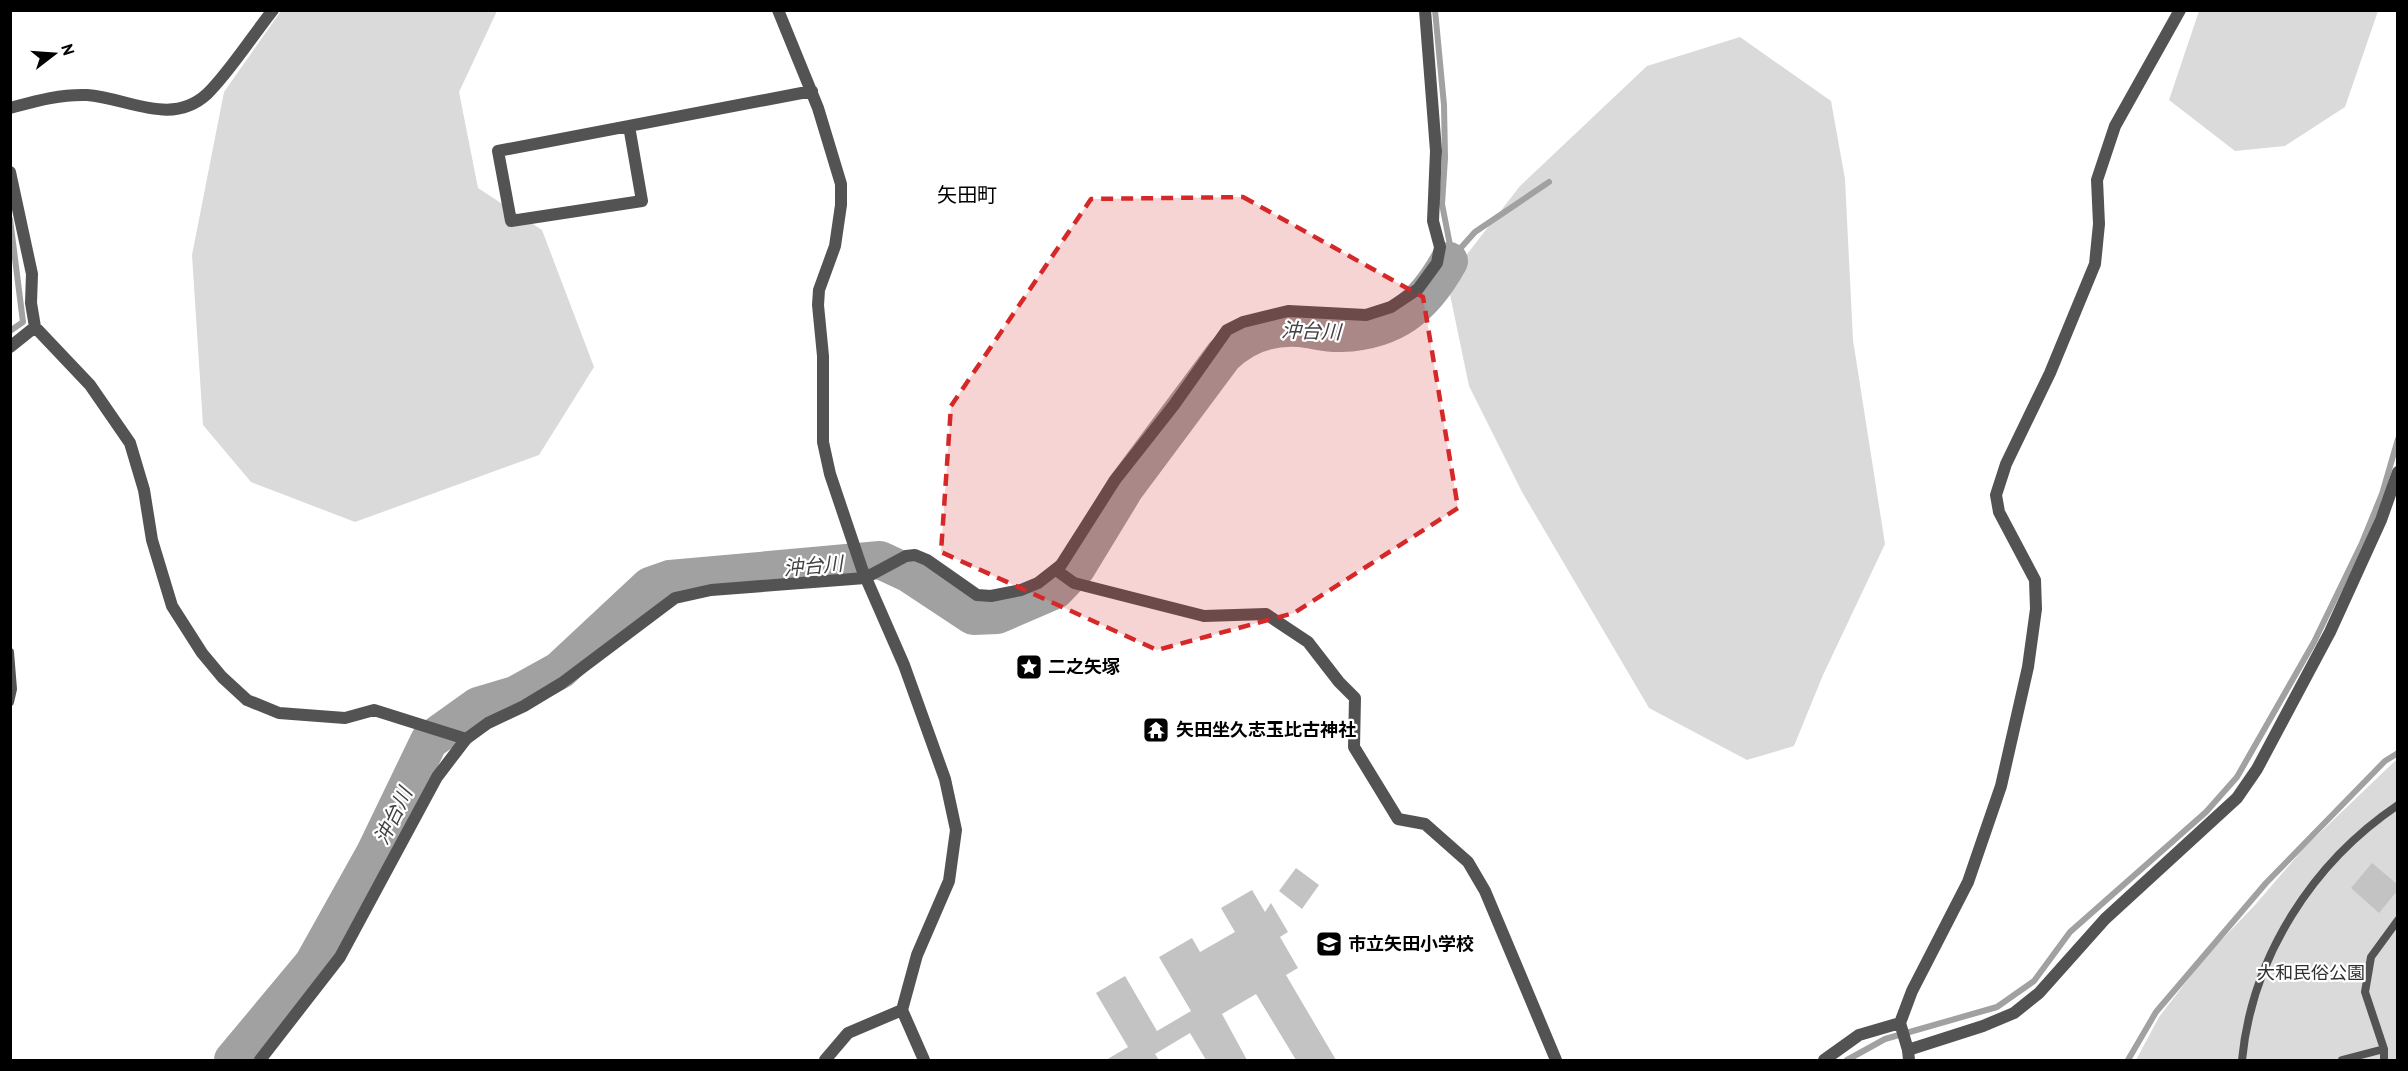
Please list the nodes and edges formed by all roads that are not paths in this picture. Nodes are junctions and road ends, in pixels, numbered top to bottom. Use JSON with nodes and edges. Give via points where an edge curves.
{"nodes":[{"id":1,"x":273,"y":10,"type":"edge"},
{"id":2,"x":778,"y":10,"type":"edge"},
{"id":3,"x":1425,"y":10,"type":"edge"},
{"id":4,"x":2180,"y":10,"type":"edge"},
{"id":5,"x":812,"y":91,"type":"junction"},
{"id":6,"x":10,"y":108,"type":"edge"},
{"id":7,"x":629,"y":126,"type":"junction"},
{"id":8,"x":10,"y":172,"type":"edge"},
{"id":9,"x":34,"y":327,"type":"junction"},
{"id":10,"x":10,"y":347,"type":"edge"},
{"id":11,"x":2397,"y":472,"type":"edge"},
{"id":12,"x":863,"y":574,"type":"junction"},
{"id":13,"x":1065,"y":576,"type":"junction"},
{"id":14,"x":10,"y":652,"type":"edge"},
{"id":15,"x":10,"y":702,"type":"edge"},
{"id":16,"x":466,"y":739,"type":"junction"},
{"id":17,"x":2397,"y":805,"type":"edge"},
{"id":18,"x":2397,"y":920,"type":"edge"},
{"id":19,"x":902,"y":1010,"type":"junction"},
{"id":20,"x":1900,"y":1023,"type":"junction"},
{"id":21,"x":2384,"y":1049,"type":"junction"},
{"id":22,"x":1908,"y":1055,"type":"edge"},
{"id":23,"x":260,"y":1060,"type":"edge"},
{"id":24,"x":825,"y":1060,"type":"edge"},
{"id":25,"x":924,"y":1060,"type":"edge"},
{"id":26,"x":1556,"y":1060,"type":"edge"},
{"id":27,"x":1824,"y":1060,"type":"edge"},
{"id":28,"x":2242,"y":1060,"type":"edge"},
{"id":29,"x":2342,"y":1060,"type":"edge"},
{"id":30,"x":2384,"y":1060,"type":"edge"}],
"edges":[{"from":1,"to":6,"type":"street","via":[[206,95],[178,110],[89,95],[56,96]]},
{"from":2,"to":5,"type":"street"},
{"from":3,"to":13,"type":"street","via":[[1437,152],[1433,221],[1440,247],[1437,263],[1427,279],[1401,302],[1366,315],[1288,311],[1227,330],[1115,480]]},
{"from":4,"to":20,"type":"street","via":[[2115,126],[2097,180],[2095,264],[2050,373],[2006,464],[1996,495],[2000,512],[2035,579],[2036,609],[2028,667],[2001,786],[1968,882],[1912,991]]},
{"from":5,"to":7,"type":"street"},
{"from":5,"to":12,"type":"street","via":[[841,184],[835,246],[819,290],[823,442]]},
{"from":7,"to":7,"type":"street","via":[[498,151],[511,221],[642,201]]},
{"from":8,"to":9,"type":"street","via":[[32,274]]},
{"from":9,"to":10,"type":"street"},
{"from":9,"to":16,"type":"street","via":[[90,386],[130,443],[172,606],[222,677],[248,700],[279,713],[345,718],[374,710]]},
{"from":11,"to":22,"type":"street","via":[[2377,529],[2330,632],[2257,769],[2237,798],[2105,919],[2031,1000],[2014,1013]]},
{"from":12,"to":13,"type":"street","via":[[915,555],[977,595],[991,596]]},
{"from":12,"to":16,"type":"street","via":[[711,590],[675,598],[562,683]]},
{"from":12,"to":19,"type":"street","via":[[896,646],[934,748],[956,830],[949,881],[916,955]]},
{"from":13,"to":26,"type":"street","via":[[1204,616],[1266,614],[1308,642],[1355,698],[1354,747],[1398,819],[1425,824],[1468,862],[1485,891]]},
{"from":14,"to":15,"type":"lane"},
{"from":16,"to":23,"type":"street","via":[[437,777],[340,957]]},
{"from":17,"to":28,"type":"lane","via":[[2338,855],[2288,919],[2261,973]]},
{"from":18,"to":21,"type":"lane","via":[[2371,957],[2365,992]]},
{"from":19,"to":24,"type":"street","via":[[848,1033]]},
{"from":19,"to":25,"type":"street"},
{"from":20,"to":22,"type":"street"},
{"from":20,"to":27,"type":"street","via":[[1859,1035]]},
{"from":21,"to":29,"type":"lane"},
{"from":21,"to":30,"type":"lane"}]}
